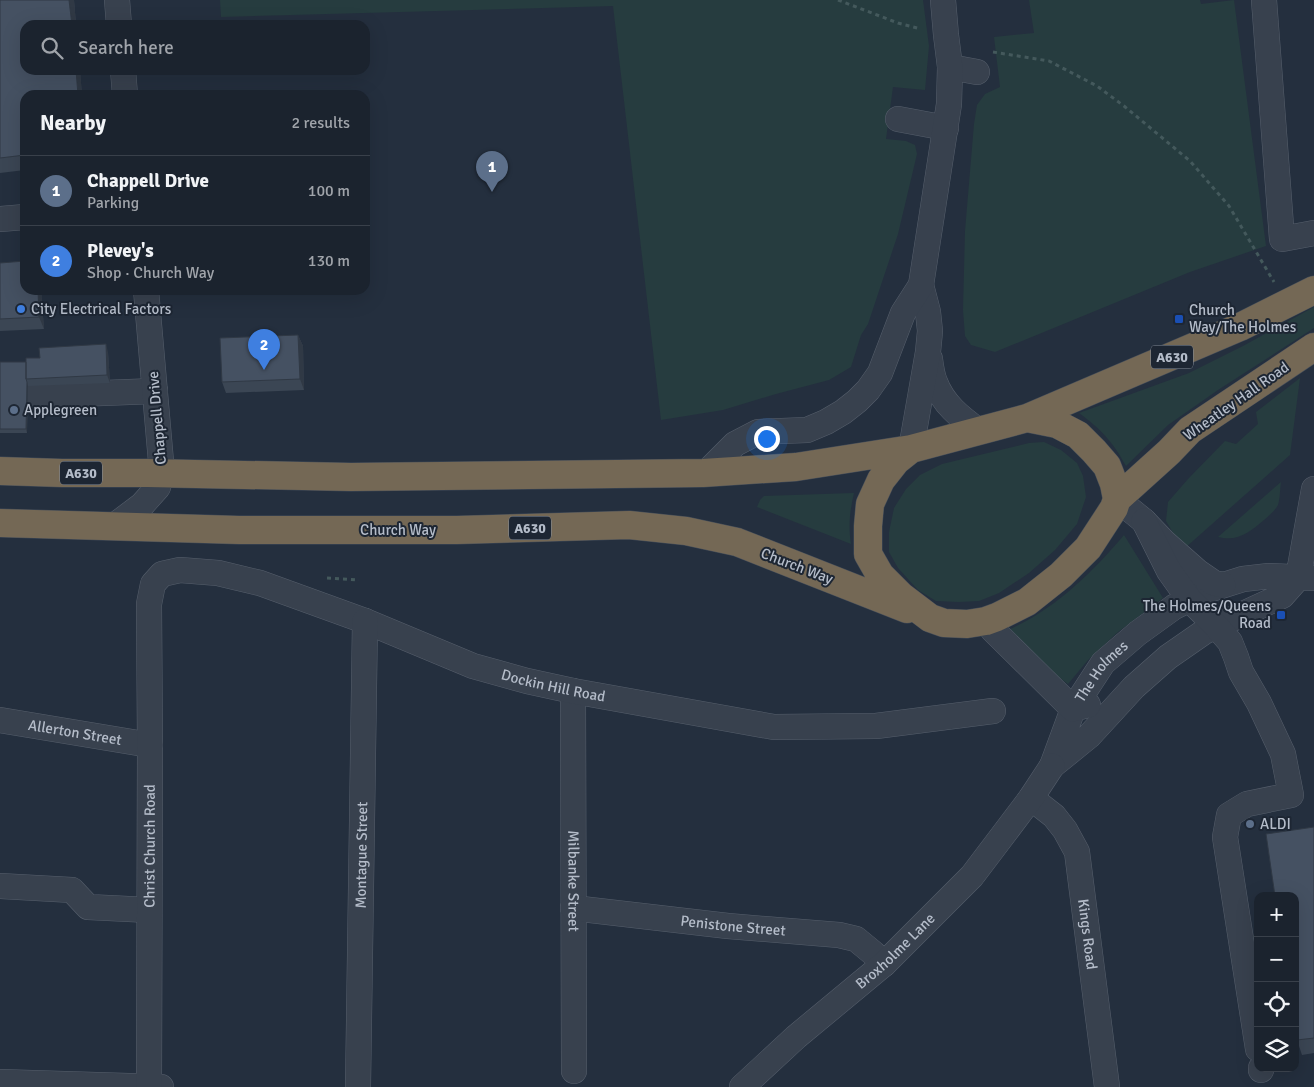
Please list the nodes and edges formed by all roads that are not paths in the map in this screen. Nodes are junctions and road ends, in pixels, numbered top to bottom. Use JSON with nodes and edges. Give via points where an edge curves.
{"nodes":[{"id":1,"x":117,"y":0,"type":"edge"},
{"id":2,"x":943,"y":0,"type":"edge"},
{"id":3,"x":1264,"y":0,"type":"edge"},
{"id":4,"x":119,"y":20,"type":"edge"},
{"id":5,"x":948,"y":50,"type":"junction"},
{"id":6,"x":977,"y":72,"type":"dead end"},
{"id":7,"x":123,"y":75,"type":"edge"},
{"id":8,"x":125,"y":90,"type":"edge"},
{"id":9,"x":898,"y":119,"type":"dead end"},
{"id":10,"x":946,"y":128,"type":"junction"},
{"id":11,"x":20,"y":218,"type":"edge"},
{"id":12,"x":0,"y":220,"type":"edge"},
{"id":13,"x":1314,"y":233,"type":"edge"},
{"id":14,"x":922,"y":281,"type":"junction"},
{"id":15,"x":1314,"y":290,"type":"edge"},
{"id":16,"x":146,"y":295,"type":"edge"},
{"id":17,"x":1314,"y":347,"type":"edge"},
{"id":18,"x":928,"y":352,"type":"junction"},
{"id":19,"x":155,"y":391,"type":"junction"},
{"id":20,"x":0,"y":396,"type":"edge"},
{"id":21,"x":1027,"y":418,"type":"junction"},
{"id":22,"x":979,"y":431,"type":"junction"},
{"id":23,"x":911,"y":449,"type":"junction"},
{"id":24,"x":0,"y":471,"type":"edge"},
{"id":25,"x":162,"y":473,"type":"junction"},
{"id":26,"x":706,"y":473,"type":"junction"},
{"id":27,"x":1314,"y":488,"type":"edge"},
{"id":28,"x":1117,"y":499,"type":"junction"},
{"id":29,"x":1144,"y":521,"type":"junction"},
{"id":30,"x":0,"y":524,"type":"edge"},
{"id":31,"x":114,"y":526,"type":"junction"},
{"id":32,"x":1306,"y":578,"type":"edge"},
{"id":33,"x":1223,"y":586,"type":"junction"},
{"id":34,"x":1183,"y":602,"type":"junction"},
{"id":35,"x":149,"y":604,"type":"joint"},
{"id":36,"x":930,"y":618,"type":"junction"},
{"id":37,"x":365,"y":621,"type":"junction"},
{"id":38,"x":986,"y":621,"type":"junction"},
{"id":39,"x":1210,"y":629,"type":"junction"},
{"id":40,"x":1134,"y":687,"type":"junction"},
{"id":41,"x":573,"y":691,"type":"junction"},
{"id":42,"x":1073,"y":709,"type":"junction"},
{"id":43,"x":993,"y":711,"type":"dead end"},
{"id":44,"x":0,"y":720,"type":"edge"},
{"id":45,"x":150,"y":745,"type":"junction"},
{"id":46,"x":1052,"y":766,"type":"junction"},
{"id":47,"x":1031,"y":798,"type":"junction"},
{"id":48,"x":0,"y":886,"type":"edge"},
{"id":49,"x":573,"y":908,"type":"junction"},
{"id":50,"x":149,"y":910,"type":"junction"},
{"id":51,"x":884,"y":964,"type":"junction"},
{"id":52,"x":1255,"y":1027,"type":"edge"},
{"id":53,"x":574,"y":1071,"type":"dead end"},
{"id":54,"x":0,"y":1082,"type":"edge"},
{"id":55,"x":149,"y":1087,"type":"edge"},
{"id":56,"x":161,"y":1087,"type":"edge"},
{"id":57,"x":358,"y":1087,"type":"edge"},
{"id":58,"x":742,"y":1087,"type":"edge"},
{"id":59,"x":1106,"y":1087,"type":"edge"}],
"edges":[{"from":1,"to":4,"type":"street"},
{"from":2,"to":5,"type":"street"},
{"from":3,"to":13,"type":"street","via":[[1282,239]]},
{"from":5,"to":6,"type":"street"},
{"from":5,"to":10,"type":"street"},
{"from":7,"to":8,"type":"street"},
{"from":9,"to":10,"type":"street"},
{"from":10,"to":14,"type":"street"},
{"from":11,"to":12,"type":"street"},
{"from":14,"to":18,"type":"street","via":[[930,321]]},
{"from":14,"to":26,"type":"street","via":[[903,314],[880,373],[857,401],[826,422],[807,430],[758,432],[735,444]]},
{"from":15,"to":21,"type":"highway","name":"Wheatley Hall Road","number":"A630","via":[[1240,328]]},
{"from":16,"to":19,"type":"street","name":"Chappell Drive"},
{"from":17,"to":28,"type":"highway","name":"Wheatley Hall Road","via":[[1190,430]]},
{"from":18,"to":22,"type":"street","via":[[934,381],[943,397],[952,410]]},
{"from":18,"to":23,"type":"street"},
{"from":19,"to":20,"type":"street"},
{"from":19,"to":25,"type":"street","name":"Chappell Drive"},
{"from":21,"to":22,"type":"highway","name":"Wheatley Hall Road"},
{"from":21,"to":28,"type":"highway","name":"Wheatley Hall Road","via":[[1057,424],[1078,435],[1107,466]]},
{"from":22,"to":23,"type":"highway","name":"Wheatley Hall Road"},
{"from":23,"to":26,"type":"highway","number":"A630","via":[[796,467]]},
{"from":23,"to":36,"type":"highway","name":"Wheatley Hall Road","via":[[896,461],[870,504],[868,554],[880,576]]},
{"from":24,"to":25,"type":"highway","number":"A630"},
{"from":25,"to":26,"type":"highway","number":"A630","via":[[351,477]]},
{"from":25,"to":31,"type":"street","name":"Chappell Drive","via":[[158,487],[142,505]]},
{"from":27,"to":32,"type":"street"},
{"from":28,"to":29,"type":"street"},
{"from":28,"to":38,"type":"highway","name":"Wheatley Hall Road","via":[[1088,548],[1061,575],[1027,602]]},
{"from":29,"to":33,"type":"street","via":[[1198,572]]},
{"from":29,"to":34,"type":"street"},
{"from":30,"to":31,"type":"highway","name":"Church Way","number":"A630"},
{"from":31,"to":36,"type":"highway","name":"Church Way","number":"A630","via":[[239,530],[457,530],[629,525],[686,531],[737,542]]},
{"from":32,"to":33,"type":"street","name":"The Holmes","via":[[1269,576],[1243,579]]},
{"from":32,"to":39,"type":"street","name":"The Holmes","via":[[1282,596]]},
{"from":33,"to":34,"type":"street","name":"The Holmes"},
{"from":34,"to":39,"type":"street"},
{"from":34,"to":42,"type":"street","name":"The Holmes","via":[[1138,633],[1103,663]]},
{"from":35,"to":37,"type":"street","name":"Dockin Hill Road","via":[[153,584],[162,574],[180,570],[218,573],[260,583]]},
{"from":35,"to":45,"type":"street","name":"Christ Church Road"},
{"from":36,"to":38,"type":"highway","name":"Wheatley Hall Road","via":[[944,623]]},
{"from":37,"to":41,"type":"street","name":"Dockin Hill Road","via":[[473,666]]},
{"from":37,"to":57,"type":"street","name":"Montague Street"},
{"from":38,"to":42,"type":"street","name":"The Holmes"},
{"from":39,"to":40,"type":"street","name":"The Holmes","via":[[1168,657]]},
{"from":39,"to":52,"type":"street","via":[[1230,642],[1240,672],[1283,754],[1291,795],[1247,804],[1229,815],[1226,837]]},
{"from":40,"to":42,"type":"street","name":"The Holmes"},
{"from":40,"to":46,"type":"street","name":"The Holmes","via":[[1089,736]]},
{"from":41,"to":43,"type":"street","name":"Dockin Hill Road","via":[[774,727],[876,726]]},
{"from":41,"to":49,"type":"street","name":"Milbanke Street"},
{"from":42,"to":46,"type":"street","name":"The Holmes"},
{"from":44,"to":45,"type":"street","name":"Allerton Street"},
{"from":45,"to":50,"type":"street","name":"Christ Church Road"},
{"from":46,"to":47,"type":"street","name":"The Holmes"},
{"from":47,"to":51,"type":"street","name":"Broxholme Lane","via":[[972,876]]},
{"from":47,"to":59,"type":"street","name":"Kings Road","via":[[1054,816],[1077,852]]},
{"from":48,"to":50,"type":"street","via":[[72,890],[88,907]]},
{"from":49,"to":51,"type":"street","name":"Penistone Street","via":[[856,939]]},
{"from":49,"to":53,"type":"street","name":"Milbanke Street"},
{"from":50,"to":55,"type":"street","name":"Christ Church Road"},
{"from":51,"to":58,"type":"street","name":"Broxholme Lane"},
{"from":54,"to":55,"type":"street"},
{"from":55,"to":56,"type":"street"}]}
